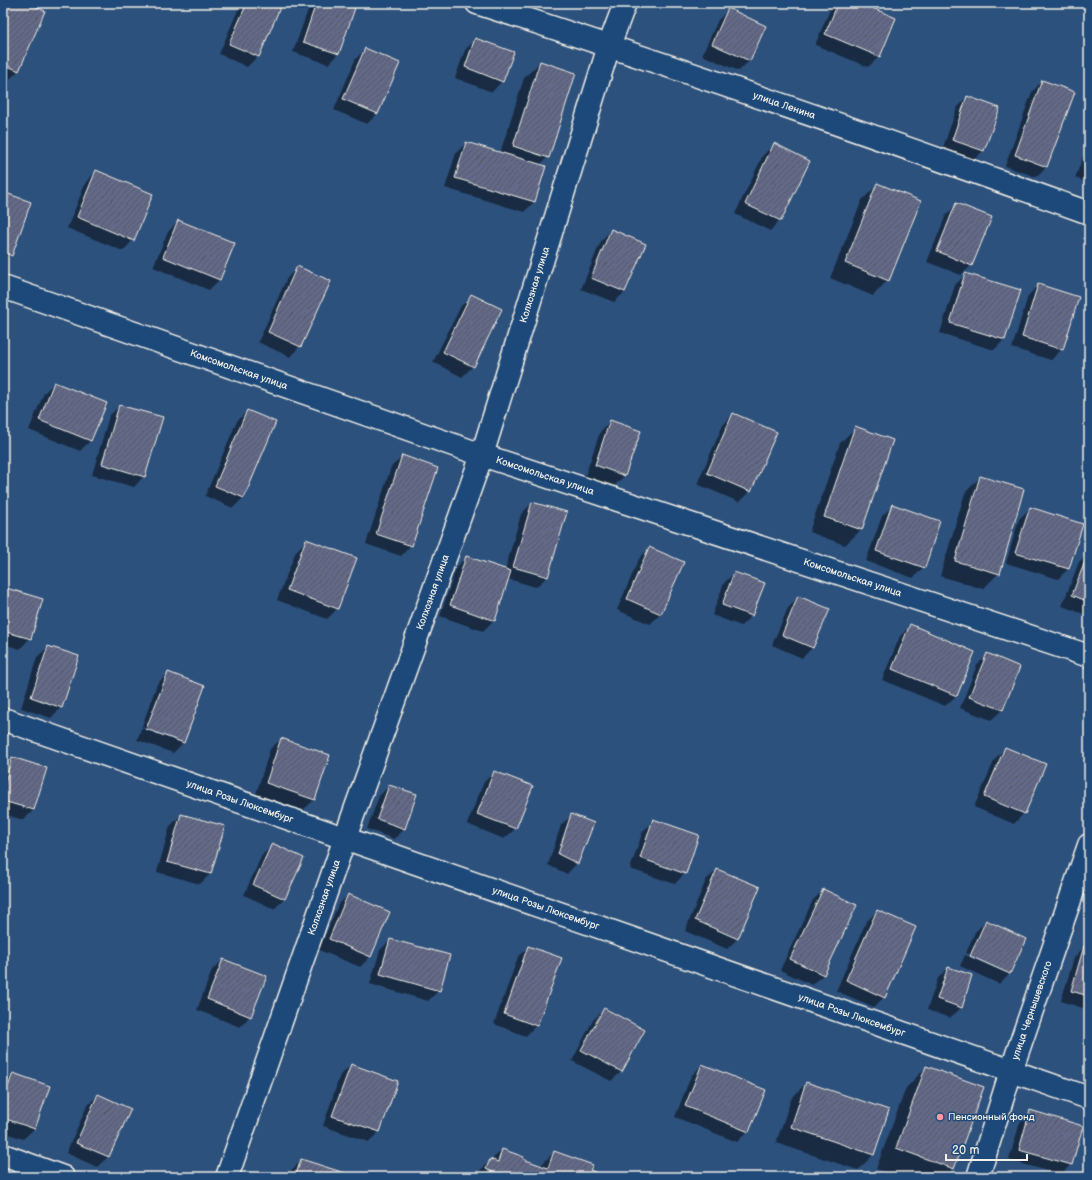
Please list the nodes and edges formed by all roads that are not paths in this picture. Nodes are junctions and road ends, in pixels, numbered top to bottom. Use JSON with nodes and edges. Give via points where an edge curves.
{"nodes":[{"id":1,"x":477,"y":3,"type":"edge"},
{"id":2,"x":625,"y":3,"type":"edge"},
{"id":3,"x":609,"y":46,"type":"junction"},
{"id":4,"x":1089,"y":213,"type":"edge"},
{"id":5,"x":3,"y":287,"type":"edge"},
{"id":6,"x":482,"y":455,"type":"junction"},
{"id":7,"x":1089,"y":656,"type":"edge"},
{"id":8,"x":3,"y":719,"type":"edge"},
{"id":9,"x":345,"y":838,"type":"junction"},
{"id":10,"x":1089,"y":845,"type":"edge"},
{"id":11,"x":1011,"y":1071,"type":"junction"},
{"id":12,"x":1089,"y":1098,"type":"edge"},
{"id":13,"x":3,"y":1155,"type":"edge"},
{"id":14,"x":63,"y":1177,"type":"edge"},
{"id":15,"x":227,"y":1177,"type":"edge"},
{"id":16,"x":978,"y":1177,"type":"edge"}],
"edges":[{"from":1,"to":3,"type":"street","name":"улица Ленина"},
{"from":2,"to":3,"type":"street","name":"Колхозная улица"},
{"from":3,"to":4,"type":"street","name":"улица Ленина"},
{"from":3,"to":6,"type":"street","name":"Колхозная улица"},
{"from":5,"to":6,"type":"street","name":"Комсомольская улица"},
{"from":6,"to":7,"type":"street","name":"Комсомольская улица"},
{"from":6,"to":9,"type":"street","name":"Колхозная улица"},
{"from":8,"to":9,"type":"street","name":"улица Розы Люксембург"},
{"from":9,"to":11,"type":"street","name":"улица Розы Люксембург"},
{"from":9,"to":15,"type":"street","name":"Колхозная улица"},
{"from":10,"to":11,"type":"street","name":"улица Чернышевского"},
{"from":11,"to":12,"type":"street","name":"улица Розы Люксембург"},
{"from":11,"to":16,"type":"street","name":"улица Чернышевского"},
{"from":13,"to":14,"type":"street"}]}
